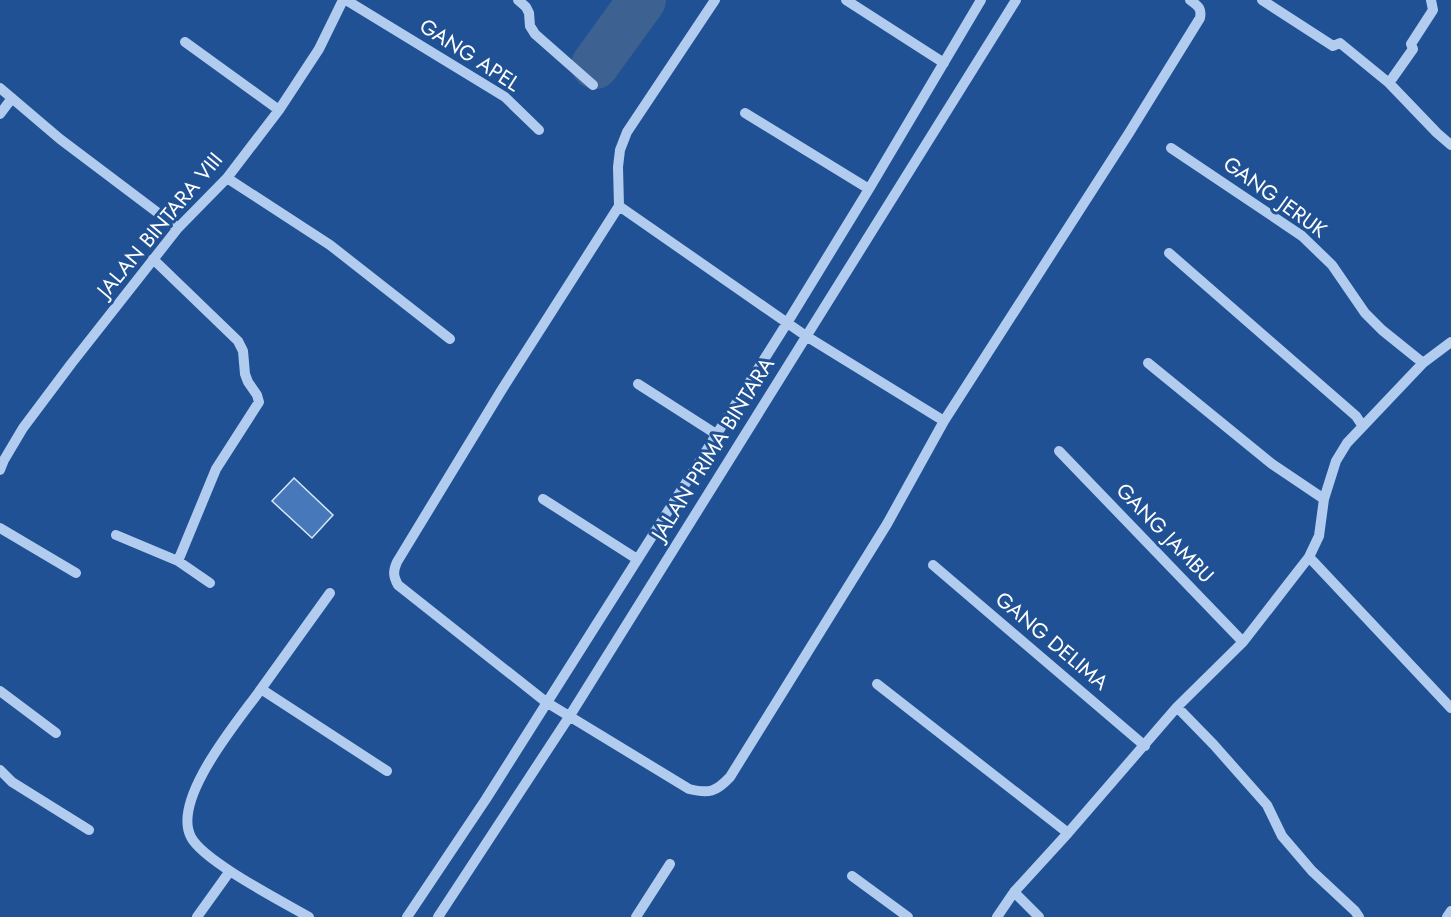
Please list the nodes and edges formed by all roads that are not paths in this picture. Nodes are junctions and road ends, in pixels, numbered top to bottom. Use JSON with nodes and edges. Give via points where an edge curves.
{"nodes":[{"id":1,"x":344,"y":0,"type":"edge"},
{"id":2,"x":518,"y":0,"type":"edge"},
{"id":3,"x":715,"y":0,"type":"edge"},
{"id":4,"x":846,"y":0,"type":"edge"},
{"id":5,"x":981,"y":0,"type":"edge"},
{"id":6,"x":1016,"y":0,"type":"edge"},
{"id":7,"x":1190,"y":0,"type":"edge"},
{"id":8,"x":1262,"y":0,"type":"edge"},
{"id":9,"x":1431,"y":0,"type":"edge"},
{"id":10,"x":186,"y":42,"type":"dead end"},
{"id":11,"x":944,"y":63,"type":"junction"},
{"id":12,"x":1389,"y":83,"type":"junction"},
{"id":13,"x":593,"y":85,"type":"dead end"},
{"id":14,"x":0,"y":88,"type":"edge"},
{"id":15,"x":12,"y":98,"type":"junction"},
{"id":16,"x":279,"y":110,"type":"junction"},
{"id":17,"x":745,"y":113,"type":"dead end"},
{"id":18,"x":0,"y":114,"type":"edge"},
{"id":19,"x":539,"y":130,"type":"dead end"},
{"id":20,"x":1451,"y":145,"type":"edge"},
{"id":21,"x":1171,"y":148,"type":"dead end"},
{"id":22,"x":227,"y":178,"type":"junction"},
{"id":23,"x":868,"y":189,"type":"junction"},
{"id":24,"x":619,"y":206,"type":"junction"},
{"id":25,"x":178,"y":228,"type":"junction"},
{"id":26,"x":1169,"y":253,"type":"dead end"},
{"id":27,"x":153,"y":260,"type":"junction"},
{"id":28,"x":787,"y":323,"type":"junction"},
{"id":29,"x":806,"y":336,"type":"junction"},
{"id":30,"x":450,"y":339,"type":"dead end"},
{"id":31,"x":1451,"y":342,"type":"edge"},
{"id":32,"x":1148,"y":363,"type":"dead end"},
{"id":33,"x":1423,"y":363,"type":"junction"},
{"id":34,"x":638,"y":384,"type":"dead end"},
{"id":35,"x":944,"y":421,"type":"junction"},
{"id":36,"x":1362,"y":425,"type":"junction"},
{"id":37,"x":716,"y":434,"type":"junction"},
{"id":38,"x":1059,"y":451,"type":"dead end"},
{"id":39,"x":1,"y":462,"type":"edge"},
{"id":40,"x":543,"y":499,"type":"dead end"},
{"id":41,"x":1324,"y":499,"type":"junction"},
{"id":42,"x":0,"y":528,"type":"edge"},
{"id":43,"x":117,"y":535,"type":"dead end"},
{"id":44,"x":1309,"y":557,"type":"junction"},
{"id":45,"x":637,"y":559,"type":"junction"},
{"id":46,"x":178,"y":561,"type":"junction"},
{"id":47,"x":933,"y":565,"type":"dead end"},
{"id":48,"x":76,"y":573,"type":"dead end"},
{"id":49,"x":210,"y":583,"type":"dead end"},
{"id":50,"x":330,"y":593,"type":"dead end"},
{"id":51,"x":1243,"y":642,"type":"junction"},
{"id":52,"x":877,"y":684,"type":"dead end"},
{"id":53,"x":261,"y":689,"type":"junction"},
{"id":54,"x":0,"y":691,"type":"edge"},
{"id":55,"x":546,"y":702,"type":"junction"},
{"id":56,"x":1177,"y":707,"type":"junction"},
{"id":57,"x":1451,"y":708,"type":"edge"},
{"id":58,"x":569,"y":717,"type":"junction"},
{"id":59,"x":57,"y":734,"type":"dead end"},
{"id":60,"x":1144,"y":746,"type":"junction"},
{"id":61,"x":0,"y":770,"type":"edge"},
{"id":62,"x":387,"y":771,"type":"dead end"},
{"id":63,"x":89,"y":830,"type":"dead end"},
{"id":64,"x":1068,"y":834,"type":"junction"},
{"id":65,"x":670,"y":864,"type":"dead end"},
{"id":66,"x":230,"y":871,"type":"junction"},
{"id":67,"x":852,"y":876,"type":"dead end"},
{"id":68,"x":1014,"y":892,"type":"junction"},
{"id":69,"x":1451,"y":912,"type":"edge"},
{"id":70,"x":197,"y":917,"type":"edge"},
{"id":71,"x":309,"y":917,"type":"edge"},
{"id":72,"x":407,"y":917,"type":"edge"},
{"id":73,"x":438,"y":917,"type":"edge"},
{"id":74,"x":636,"y":917,"type":"edge"},
{"id":75,"x":908,"y":917,"type":"edge"},
{"id":76,"x":997,"y":917,"type":"edge"},
{"id":77,"x":1039,"y":917,"type":"edge"},
{"id":78,"x":1359,"y":917,"type":"edge"},
{"id":79,"x":1447,"y":917,"type":"edge"}],
"edges":[{"from":1,"to":16,"type":"street","name":"JALAN BINTARA VIII","via":[[319,50]]},
{"from":1,"to":19,"type":"street","name":"GANG APEL","via":[[505,97]]},
{"from":2,"to":13,"type":"street","via":[[526,7],[536,34]]},
{"from":3,"to":24,"type":"street","via":[[627,132],[618,166]]},
{"from":4,"to":11,"type":"street"},
{"from":5,"to":11,"type":"street","name":"JALAN PRIMA BINTARA"},
{"from":6,"to":29,"type":"street","name":"JALAN PRIMA BINTARA"},
{"from":7,"to":35,"type":"street","via":[[1198,5],[1200,18]]},
{"from":8,"to":12,"type":"street","via":[[1333,46],[1340,43]]},
{"from":9,"to":12,"type":"street","via":[[1433,10],[1411,44],[1413,49]]},
{"from":10,"to":16,"type":"street"},
{"from":11,"to":23,"type":"street","name":"JALAN PRIMA BINTARA"},
{"from":12,"to":20,"type":"street"},
{"from":14,"to":15,"type":"street"},
{"from":15,"to":18,"type":"street"},
{"from":15,"to":25,"type":"street"},
{"from":16,"to":22,"type":"street","name":"JALAN BINTARA VIII"},
{"from":17,"to":23,"type":"street"},
{"from":21,"to":33,"type":"street","name":"GANG JERUK","via":[[1302,236],[1332,265],[1365,313]]},
{"from":22,"to":25,"type":"street","name":"JALAN BINTARA VIII"},
{"from":22,"to":30,"type":"street","via":[[330,245]]},
{"from":23,"to":28,"type":"street","name":"JALAN PRIMA BINTARA"},
{"from":24,"to":28,"type":"street"},
{"from":24,"to":55,"type":"street","via":[[393,570],[398,585]]},
{"from":25,"to":27,"type":"street","name":"JALAN BINTARA VIII"},
{"from":26,"to":36,"type":"street"},
{"from":27,"to":39,"type":"street","name":"JALAN BINTARA VIII","via":[[22,428]]},
{"from":27,"to":46,"type":"street","via":[[238,341],[245,374],[260,402],[216,469]]},
{"from":28,"to":29,"type":"street"},
{"from":28,"to":37,"type":"street","name":"JALAN PRIMA BINTARA"},
{"from":29,"to":35,"type":"street"},
{"from":29,"to":58,"type":"street","name":"JALAN PRIMA BINTARA"},
{"from":31,"to":33,"type":"street"},
{"from":32,"to":41,"type":"street","via":[[1272,464]]},
{"from":33,"to":36,"type":"street"},
{"from":34,"to":37,"type":"street"},
{"from":35,"to":58,"type":"street","via":[[887,524],[721,787],[702,793],[689,789]]},
{"from":36,"to":41,"type":"street","via":[[1336,461]]},
{"from":37,"to":45,"type":"street","name":"JALAN PRIMA BINTARA"},
{"from":38,"to":51,"type":"street","name":"GANG JAMBU"},
{"from":40,"to":45,"type":"street"},
{"from":41,"to":44,"type":"street","via":[[1319,536]]},
{"from":42,"to":48,"type":"street"},
{"from":43,"to":46,"type":"street"},
{"from":44,"to":51,"type":"street"},
{"from":44,"to":57,"type":"street"},
{"from":45,"to":55,"type":"street","name":"JALAN PRIMA BINTARA"},
{"from":46,"to":49,"type":"street"},
{"from":47,"to":60,"type":"street","name":"GANG DELIMA"},
{"from":50,"to":53,"type":"street"},
{"from":51,"to":56,"type":"street"},
{"from":52,"to":64,"type":"street"},
{"from":53,"to":62,"type":"street"},
{"from":53,"to":66,"type":"street","via":[[208,764],[187,814],[191,839]]},
{"from":54,"to":59,"type":"street"},
{"from":55,"to":58,"type":"street"},
{"from":55,"to":72,"type":"street","name":"JALAN PRIMA BINTARA"},
{"from":56,"to":60,"type":"street"},
{"from":56,"to":78,"type":"street","via":[[1268,805],[1282,836],[1312,871]]},
{"from":58,"to":73,"type":"street","name":"JALAN PRIMA BINTARA"},
{"from":60,"to":64,"type":"street"},
{"from":61,"to":63,"type":"street","via":[[12,782]]},
{"from":64,"to":68,"type":"street"},
{"from":65,"to":74,"type":"street"},
{"from":66,"to":70,"type":"street"},
{"from":66,"to":71,"type":"street"},
{"from":67,"to":75,"type":"street"},
{"from":68,"to":76,"type":"street"},
{"from":68,"to":77,"type":"street"},
{"from":69,"to":79,"type":"street"}]}
